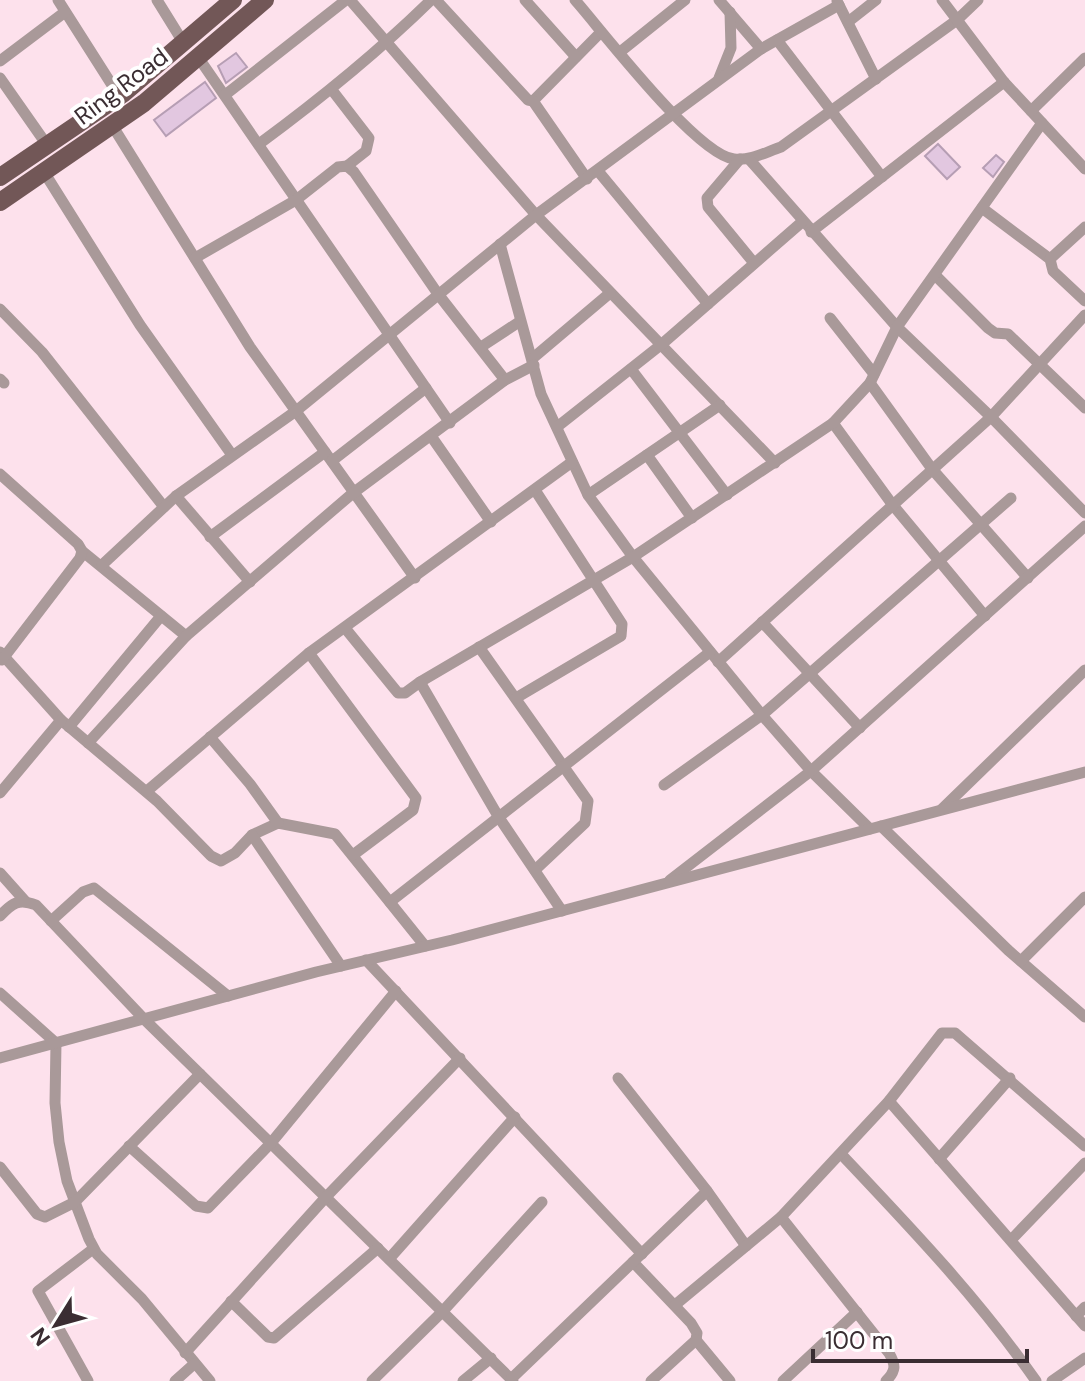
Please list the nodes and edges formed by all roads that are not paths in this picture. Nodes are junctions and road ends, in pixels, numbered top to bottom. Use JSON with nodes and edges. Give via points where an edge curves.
{"nodes":[{"id":1,"x":58,"y":0,"type":"edge"},
{"id":2,"x":157,"y":0,"type":"edge"},
{"id":3,"x":233,"y":0,"type":"edge"},
{"id":4,"x":265,"y":0,"type":"edge"},
{"id":5,"x":348,"y":0,"type":"edge"},
{"id":6,"x":433,"y":0,"type":"edge"},
{"id":7,"x":525,"y":0,"type":"edge"},
{"id":8,"x":685,"y":0,"type":"edge"},
{"id":9,"x":720,"y":0,"type":"edge"},
{"id":10,"x":876,"y":0,"type":"edge"},
{"id":11,"x":942,"y":0,"type":"edge"},
{"id":12,"x":978,"y":0,"type":"edge"},
{"id":13,"x":581,"y":2,"type":"edge"},
{"id":14,"x":838,"y":2,"type":"edge"},
{"id":15,"x":65,"y":12,"type":"junction"},
{"id":16,"x":730,"y":12,"type":"junction"},
{"id":17,"x":957,"y":20,"type":"junction"},
{"id":18,"x":848,"y":22,"type":"junction"},
{"id":19,"x":601,"y":32,"type":"junction"},
{"id":20,"x":777,"y":40,"type":"junction"},
{"id":21,"x":183,"y":42,"type":"junction"},
{"id":22,"x":388,"y":43,"type":"junction"},
{"id":23,"x":761,"y":49,"type":"junction"},
{"id":24,"x":620,"y":52,"type":"junction"},
{"id":25,"x":198,"y":57,"type":"junction"},
{"id":26,"x":576,"y":57,"type":"junction"},
{"id":27,"x":0,"y":61,"type":"edge"},
{"id":28,"x":1084,"y":61,"type":"edge"},
{"id":29,"x":0,"y":78,"type":"edge"},
{"id":30,"x":719,"y":79,"type":"junction"},
{"id":31,"x":876,"y":79,"type":"junction"},
{"id":32,"x":1004,"y":82,"type":"junction"},
{"id":33,"x":332,"y":90,"type":"junction"},
{"id":34,"x":225,"y":95,"type":"junction"},
{"id":35,"x":119,"y":96,"type":"junction"},
{"id":36,"x":533,"y":101,"type":"junction"},
{"id":37,"x":1031,"y":111,"type":"junction"},
{"id":38,"x":672,"y":112,"type":"junction"},
{"id":39,"x":831,"y":112,"type":"junction"},
{"id":40,"x":1042,"y":123,"type":"junction"},
{"id":41,"x":112,"y":125,"type":"junction"},
{"id":42,"x":259,"y":144,"type":"junction"},
{"id":43,"x":47,"y":145,"type":"junction"},
{"id":44,"x":745,"y":159,"type":"junction"},
{"id":45,"x":347,"y":166,"type":"junction"},
{"id":46,"x":1085,"y":169,"type":"edge"},
{"id":47,"x":598,"y":171,"type":"junction"},
{"id":48,"x":44,"y":172,"type":"junction"},
{"id":49,"x":0,"y":177,"type":"edge"},
{"id":50,"x":882,"y":177,"type":"junction"},
{"id":51,"x":587,"y":179,"type":"junction"},
{"id":52,"x":296,"y":200,"type":"junction"},
{"id":53,"x":0,"y":202,"type":"edge"},
{"id":54,"x":982,"y":208,"type":"junction"},
{"id":55,"x":536,"y":215,"type":"junction"},
{"id":56,"x":802,"y":222,"type":"junction"},
{"id":57,"x":1085,"y":227,"type":"edge"},
{"id":58,"x":811,"y":232,"type":"junction"},
{"id":59,"x":500,"y":244,"type":"junction"},
{"id":60,"x":195,"y":258,"type":"junction"},
{"id":61,"x":1050,"y":259,"type":"junction"},
{"id":62,"x":754,"y":263,"type":"junction"},
{"id":63,"x":935,"y":275,"type":"junction"},
{"id":64,"x":610,"y":293,"type":"junction"},
{"id":65,"x":438,"y":294,"type":"junction"},
{"id":66,"x":1085,"y":301,"type":"edge"},
{"id":67,"x":708,"y":304,"type":"junction"},
{"id":68,"x":0,"y":309,"type":"edge"},
{"id":69,"x":1085,"y":315,"type":"edge"},
{"id":70,"x":830,"y":318,"type":"dead end"},
{"id":71,"x":519,"y":322,"type":"junction"},
{"id":72,"x":897,"y":327,"type":"junction"},
{"id":73,"x":388,"y":336,"type":"junction"},
{"id":74,"x":662,"y":344,"type":"junction"},
{"id":75,"x":481,"y":347,"type":"junction"},
{"id":76,"x":534,"y":361,"type":"junction"},
{"id":77,"x":1040,"y":364,"type":"junction"},
{"id":78,"x":631,"y":369,"type":"junction"},
{"id":79,"x":872,"y":379,"type":"junction"},
{"id":80,"x":505,"y":380,"type":"junction"},
{"id":81,"x":426,"y":388,"type":"junction"},
{"id":82,"x":720,"y":405,"type":"junction"},
{"id":83,"x":1085,"y":408,"type":"edge"},
{"id":84,"x":296,"y":411,"type":"junction"},
{"id":85,"x":991,"y":417,"type":"junction"},
{"id":86,"x":450,"y":423,"type":"junction"},
{"id":87,"x":833,"y":423,"type":"junction"},
{"id":88,"x":557,"y":427,"type":"junction"},
{"id":89,"x":678,"y":434,"type":"junction"},
{"id":90,"x":431,"y":436,"type":"junction"},
{"id":91,"x":232,"y":455,"type":"junction"},
{"id":92,"x":647,"y":455,"type":"junction"},
{"id":93,"x":328,"y":456,"type":"junction"},
{"id":94,"x":572,"y":462,"type":"junction"},
{"id":95,"x":775,"y":463,"type":"junction"},
{"id":96,"x":932,"y":469,"type":"junction"},
{"id":97,"x":0,"y":474,"type":"edge"},
{"id":98,"x":535,"y":490,"type":"junction"},
{"id":99,"x":353,"y":493,"type":"junction"},
{"id":100,"x":588,"y":495,"type":"junction"},
{"id":101,"x":727,"y":495,"type":"junction"},
{"id":102,"x":176,"y":496,"type":"junction"},
{"id":103,"x":1011,"y":498,"type":"dead end"},
{"id":104,"x":892,"y":504,"type":"junction"},
{"id":105,"x":164,"y":507,"type":"junction"},
{"id":106,"x":1085,"y":513,"type":"edge"},
{"id":107,"x":692,"y":518,"type":"junction"},
{"id":108,"x":491,"y":522,"type":"junction"},
{"id":109,"x":981,"y":524,"type":"junction"},
{"id":110,"x":1085,"y":526,"type":"edge"},
{"id":111,"x":210,"y":537,"type":"junction"},
{"id":112,"x":82,"y":551,"type":"junction"},
{"id":113,"x":633,"y":557,"type":"junction"},
{"id":114,"x":939,"y":561,"type":"junction"},
{"id":115,"x":102,"y":565,"type":"junction"},
{"id":116,"x":415,"y":578,"type":"junction"},
{"id":117,"x":1028,"y":578,"type":"junction"},
{"id":118,"x":592,"y":581,"type":"junction"},
{"id":119,"x":250,"y":582,"type":"junction"},
{"id":120,"x":161,"y":616,"type":"junction"},
{"id":121,"x":985,"y":616,"type":"junction"},
{"id":122,"x":762,"y":622,"type":"junction"},
{"id":123,"x":345,"y":628,"type":"junction"},
{"id":124,"x":186,"y":636,"type":"junction"},
{"id":125,"x":479,"y":647,"type":"junction"},
{"id":126,"x":309,"y":653,"type":"junction"},
{"id":127,"x":2,"y":657,"type":"edge"},
{"id":128,"x":714,"y":657,"type":"junction"},
{"id":129,"x":1085,"y":670,"type":"edge"},
{"id":130,"x":810,"y":673,"type":"junction"},
{"id":131,"x":420,"y":682,"type":"junction"},
{"id":132,"x":516,"y":698,"type":"junction"},
{"id":133,"x":762,"y":715,"type":"junction"},
{"id":134,"x":65,"y":723,"type":"junction"},
{"id":135,"x":860,"y":728,"type":"junction"},
{"id":136,"x":210,"y":737,"type":"junction"},
{"id":137,"x":88,"y":743,"type":"junction"},
{"id":138,"x":564,"y":765,"type":"junction"},
{"id":139,"x":811,"y":771,"type":"junction"},
{"id":140,"x":1085,"y":772,"type":"edge"},
{"id":141,"x":664,"y":785,"type":"dead end"},
{"id":142,"x":147,"y":791,"type":"junction"},
{"id":143,"x":0,"y":793,"type":"edge"},
{"id":144,"x":942,"y":810,"type":"junction"},
{"id":145,"x":498,"y":816,"type":"junction"},
{"id":146,"x":278,"y":823,"type":"junction"},
{"id":147,"x":875,"y":828,"type":"junction"},
{"id":148,"x":252,"y":835,"type":"junction"},
{"id":149,"x":353,"y":855,"type":"junction"},
{"id":150,"x":535,"y":870,"type":"junction"},
{"id":151,"x":0,"y":873,"type":"edge"},
{"id":152,"x":667,"y":883,"type":"junction"},
{"id":153,"x":1085,"y":897,"type":"edge"},
{"id":154,"x":25,"y":901,"type":"junction"},
{"id":155,"x":390,"y":902,"type":"junction"},
{"id":156,"x":562,"y":911,"type":"junction"},
{"id":157,"x":0,"y":916,"type":"edge"},
{"id":158,"x":51,"y":921,"type":"junction"},
{"id":159,"x":425,"y":946,"type":"junction"},
{"id":160,"x":366,"y":960,"type":"junction"},
{"id":161,"x":1021,"y":961,"type":"junction"},
{"id":162,"x":341,"y":966,"type":"junction"},
{"id":163,"x":396,"y":991,"type":"junction"},
{"id":164,"x":0,"y":993,"type":"edge"},
{"id":165,"x":228,"y":996,"type":"junction"},
{"id":166,"x":1085,"y":1016,"type":"edge"},
{"id":167,"x":144,"y":1019,"type":"junction"},
{"id":168,"x":56,"y":1043,"type":"junction"},
{"id":169,"x":0,"y":1058,"type":"edge"},
{"id":170,"x":460,"y":1058,"type":"junction"},
{"id":171,"x":200,"y":1074,"type":"junction"},
{"id":172,"x":618,"y":1078,"type":"dead end"},
{"id":173,"x":1010,"y":1078,"type":"junction"},
{"id":174,"x":889,"y":1101,"type":"junction"},
{"id":175,"x":515,"y":1117,"type":"junction"},
{"id":176,"x":271,"y":1143,"type":"junction"},
{"id":177,"x":129,"y":1146,"type":"junction"},
{"id":178,"x":1085,"y":1146,"type":"edge"},
{"id":179,"x":841,"y":1154,"type":"junction"},
{"id":180,"x":939,"y":1159,"type":"junction"},
{"id":181,"x":1085,"y":1163,"type":"edge"},
{"id":182,"x":0,"y":1167,"type":"edge"},
{"id":183,"x":707,"y":1191,"type":"junction"},
{"id":184,"x":326,"y":1197,"type":"junction"},
{"id":185,"x":75,"y":1202,"type":"junction"},
{"id":186,"x":542,"y":1202,"type":"dead end"},
{"id":187,"x":781,"y":1217,"type":"junction"},
{"id":188,"x":1011,"y":1240,"type":"junction"},
{"id":189,"x":746,"y":1246,"type":"junction"},
{"id":190,"x":378,"y":1248,"type":"junction"},
{"id":191,"x":93,"y":1249,"type":"junction"},
{"id":192,"x":637,"y":1258,"type":"junction"},
{"id":193,"x":389,"y":1259,"type":"junction"},
{"id":194,"x":231,"y":1301,"type":"junction"},
{"id":195,"x":675,"y":1305,"type":"junction"},
{"id":196,"x":443,"y":1311,"type":"junction"},
{"id":197,"x":1081,"y":1311,"type":"edge"},
{"id":198,"x":857,"y":1312,"type":"junction"},
{"id":199,"x":1085,"y":1326,"type":"edge"},
{"id":200,"x":696,"y":1340,"type":"junction"},
{"id":201,"x":185,"y":1353,"type":"junction"},
{"id":202,"x":491,"y":1358,"type":"junction"},
{"id":203,"x":1081,"y":1361,"type":"edge"},
{"id":204,"x":194,"y":1364,"type":"junction"},
{"id":205,"x":1085,"y":1374,"type":"edge"},
{"id":206,"x":512,"y":1380,"type":"edge"},
{"id":207,"x":88,"y":1381,"type":"edge"},
{"id":208,"x":175,"y":1381,"type":"edge"},
{"id":209,"x":210,"y":1381,"type":"edge"},
{"id":210,"x":372,"y":1381,"type":"edge"},
{"id":211,"x":463,"y":1381,"type":"edge"},
{"id":212,"x":651,"y":1381,"type":"edge"},
{"id":213,"x":730,"y":1381,"type":"edge"},
{"id":214,"x":783,"y":1381,"type":"edge"},
{"id":215,"x":886,"y":1381,"type":"edge"},
{"id":216,"x":1036,"y":1381,"type":"edge"},
{"id":217,"x":1052,"y":1381,"type":"edge"}],
"edges":[{"from":1,"to":15,"type":"street"},
{"from":2,"to":21,"type":"street"},
{"from":3,"to":21,"type":"main road","name":"Ring Road"},
{"from":4,"to":25,"type":"main road","name":"Ring Road"},
{"from":5,"to":22,"type":"street"},
{"from":5,"to":34,"type":"street"},
{"from":6,"to":22,"type":"street"},
{"from":6,"to":36,"type":"street"},
{"from":7,"to":26,"type":"street"},
{"from":8,"to":24,"type":"street"},
{"from":9,"to":16,"type":"street"},
{"from":10,"to":18,"type":"street"},
{"from":11,"to":17,"type":"street"},
{"from":12,"to":17,"type":"street"},
{"from":13,"to":19,"type":"street"},
{"from":14,"to":18,"type":"street"},
{"from":14,"to":20,"type":"street"},
{"from":15,"to":27,"type":"street"},
{"from":15,"to":35,"type":"street"},
{"from":16,"to":23,"type":"street"},
{"from":16,"to":30,"type":"street","via":[[731,48]]},
{"from":17,"to":31,"type":"street"},
{"from":17,"to":32,"type":"street"},
{"from":18,"to":31,"type":"street"},
{"from":19,"to":24,"type":"street"},
{"from":19,"to":26,"type":"street"},
{"from":20,"to":23,"type":"street"},
{"from":20,"to":39,"type":"street"},
{"from":21,"to":35,"type":"main road","name":"Ring Road"},
{"from":22,"to":33,"type":"street"},
{"from":22,"to":55,"type":"street"},
{"from":23,"to":30,"type":"street"},
{"from":24,"to":38,"type":"street"},
{"from":25,"to":34,"type":"street"},
{"from":25,"to":41,"type":"main road","name":"Ring Road"},
{"from":26,"to":36,"type":"street"},
{"from":28,"to":37,"type":"street"},
{"from":29,"to":43,"type":"street"},
{"from":30,"to":38,"type":"street"},
{"from":31,"to":39,"type":"street"},
{"from":32,"to":37,"type":"street"},
{"from":32,"to":50,"type":"street"},
{"from":33,"to":42,"type":"street"},
{"from":33,"to":45,"type":"street","via":[[369,138],[366,151]]},
{"from":34,"to":42,"type":"street"},
{"from":35,"to":43,"type":"main road","name":"Ring Road"},
{"from":36,"to":51,"type":"street"},
{"from":37,"to":40,"type":"street"},
{"from":38,"to":44,"type":"street","via":[[707,145],[732,159]]},
{"from":38,"to":47,"type":"street"},
{"from":39,"to":44,"type":"street","via":[[781,147]]},
{"from":39,"to":50,"type":"street"},
{"from":40,"to":46,"type":"street"},
{"from":40,"to":54,"type":"street"},
{"from":41,"to":48,"type":"main road","name":"Ring Road"},
{"from":41,"to":60,"type":"street"},
{"from":42,"to":52,"type":"street"},
{"from":43,"to":49,"type":"main road","name":"Ring Road"},
{"from":44,"to":56,"type":"street"},
{"from":44,"to":62,"type":"street","via":[[707,198],[708,207]]},
{"from":45,"to":52,"type":"street","via":[[338,167]]},
{"from":45,"to":65,"type":"street"},
{"from":47,"to":51,"type":"street"},
{"from":47,"to":67,"type":"street"},
{"from":48,"to":53,"type":"main road","name":"Ring Road"},
{"from":48,"to":91,"type":"street","via":[[140,325]]},
{"from":50,"to":58,"type":"street"},
{"from":51,"to":55,"type":"street"},
{"from":52,"to":60,"type":"street"},
{"from":52,"to":73,"type":"street"},
{"from":54,"to":61,"type":"street"},
{"from":54,"to":63,"type":"street"},
{"from":55,"to":59,"type":"street"},
{"from":55,"to":64,"type":"street"},
{"from":56,"to":58,"type":"street"},
{"from":56,"to":62,"type":"street"},
{"from":57,"to":61,"type":"street"},
{"from":58,"to":72,"type":"street"},
{"from":59,"to":65,"type":"street"},
{"from":59,"to":71,"type":"street"},
{"from":60,"to":84,"type":"street"},
{"from":61,"to":66,"type":"street","via":[[1053,271]]},
{"from":62,"to":67,"type":"street"},
{"from":63,"to":72,"type":"street"},
{"from":63,"to":77,"type":"street","via":[[988,328],[1008,334]]},
{"from":64,"to":74,"type":"street"},
{"from":64,"to":76,"type":"street"},
{"from":65,"to":73,"type":"street"},
{"from":65,"to":75,"type":"street"},
{"from":67,"to":74,"type":"street"},
{"from":68,"to":105,"type":"street","via":[[42,352]]},
{"from":69,"to":77,"type":"street"},
{"from":70,"to":79,"type":"street"},
{"from":71,"to":75,"type":"street"},
{"from":71,"to":76,"type":"street"},
{"from":72,"to":79,"type":"street"},
{"from":72,"to":85,"type":"street"},
{"from":73,"to":81,"type":"street"},
{"from":73,"to":84,"type":"street"},
{"from":74,"to":78,"type":"street"},
{"from":74,"to":82,"type":"street"},
{"from":75,"to":80,"type":"street"},
{"from":76,"to":80,"type":"street"},
{"from":76,"to":88,"type":"street","via":[[541,394]]},
{"from":77,"to":83,"type":"street"},
{"from":77,"to":85,"type":"street"},
{"from":78,"to":88,"type":"street"},
{"from":78,"to":89,"type":"street"},
{"from":79,"to":87,"type":"street"},
{"from":79,"to":96,"type":"street"},
{"from":80,"to":86,"type":"street"},
{"from":81,"to":86,"type":"street"},
{"from":81,"to":93,"type":"street"},
{"from":82,"to":89,"type":"street"},
{"from":82,"to":95,"type":"street"},
{"from":84,"to":91,"type":"street"},
{"from":84,"to":93,"type":"street"},
{"from":85,"to":96,"type":"street"},
{"from":85,"to":106,"type":"street"},
{"from":86,"to":90,"type":"street"},
{"from":87,"to":95,"type":"street"},
{"from":87,"to":104,"type":"street"},
{"from":88,"to":94,"type":"street"},
{"from":89,"to":92,"type":"street"},
{"from":89,"to":101,"type":"street"},
{"from":90,"to":99,"type":"street"},
{"from":90,"to":108,"type":"street"},
{"from":91,"to":102,"type":"street"},
{"from":92,"to":100,"type":"street"},
{"from":92,"to":107,"type":"street"},
{"from":93,"to":99,"type":"street"},
{"from":93,"to":111,"type":"street"},
{"from":94,"to":98,"type":"street"},
{"from":94,"to":100,"type":"street"},
{"from":95,"to":101,"type":"street"},
{"from":96,"to":104,"type":"street"},
{"from":96,"to":109,"type":"street"},
{"from":97,"to":112,"type":"street"},
{"from":98,"to":108,"type":"street"},
{"from":98,"to":118,"type":"street"},
{"from":99,"to":116,"type":"street"},
{"from":99,"to":119,"type":"street"},
{"from":100,"to":113,"type":"street"},
{"from":101,"to":107,"type":"street"},
{"from":102,"to":105,"type":"street"},
{"from":102,"to":111,"type":"street"},
{"from":103,"to":109,"type":"street"},
{"from":104,"to":114,"type":"street"},
{"from":104,"to":122,"type":"street"},
{"from":105,"to":115,"type":"street"},
{"from":107,"to":113,"type":"street"},
{"from":108,"to":116,"type":"street"},
{"from":109,"to":114,"type":"street"},
{"from":109,"to":117,"type":"street"},
{"from":110,"to":117,"type":"street"},
{"from":111,"to":119,"type":"street"},
{"from":112,"to":115,"type":"street"},
{"from":112,"to":127,"type":"street"},
{"from":113,"to":118,"type":"street"},
{"from":113,"to":128,"type":"street"},
{"from":114,"to":121,"type":"street"},
{"from":114,"to":130,"type":"street"},
{"from":115,"to":120,"type":"street"},
{"from":116,"to":123,"type":"street"},
{"from":117,"to":121,"type":"street"},
{"from":118,"to":125,"type":"street"},
{"from":118,"to":132,"type":"street","via":[[622,624],[621,636]]},
{"from":119,"to":124,"type":"street"},
{"from":120,"to":124,"type":"street"},
{"from":120,"to":134,"type":"street"},
{"from":121,"to":135,"type":"street"},
{"from":122,"to":128,"type":"street"},
{"from":122,"to":130,"type":"street"},
{"from":123,"to":126,"type":"street"},
{"from":123,"to":131,"type":"street","via":[[398,693]]},
{"from":124,"to":137,"type":"street"},
{"from":125,"to":131,"type":"street"},
{"from":125,"to":132,"type":"street"},
{"from":126,"to":136,"type":"street"},
{"from":126,"to":149,"type":"street","via":[[416,798],[413,810]]},
{"from":127,"to":134,"type":"street"},
{"from":128,"to":133,"type":"street"},
{"from":128,"to":138,"type":"street"},
{"from":129,"to":144,"type":"street"},
{"from":130,"to":133,"type":"street"},
{"from":130,"to":135,"type":"street"},
{"from":131,"to":145,"type":"street"},
{"from":132,"to":138,"type":"street"},
{"from":133,"to":139,"type":"street"},
{"from":133,"to":141,"type":"street"},
{"from":134,"to":137,"type":"street"},
{"from":134,"to":143,"type":"street"},
{"from":135,"to":139,"type":"street"},
{"from":136,"to":142,"type":"street"},
{"from":136,"to":146,"type":"street"},
{"from":137,"to":142,"type":"street"},
{"from":138,"to":145,"type":"street"},
{"from":138,"to":150,"type":"street","via":[[588,801],[585,823]]},
{"from":139,"to":147,"type":"street"},
{"from":139,"to":152,"type":"street"},
{"from":140,"to":144,"type":"street"},
{"from":142,"to":148,"type":"street","via":[[221,861]]},
{"from":144,"to":147,"type":"street"},
{"from":145,"to":150,"type":"street"},
{"from":145,"to":155,"type":"street"},
{"from":146,"to":148,"type":"street"},
{"from":146,"to":149,"type":"street","via":[[335,834]]},
{"from":147,"to":152,"type":"street"},
{"from":147,"to":161,"type":"street"},
{"from":148,"to":162,"type":"street"},
{"from":149,"to":155,"type":"street"},
{"from":150,"to":156,"type":"street"},
{"from":151,"to":154,"type":"street"},
{"from":152,"to":156,"type":"street"},
{"from":153,"to":161,"type":"street"},
{"from":154,"to":157,"type":"street","via":[[12,903]]},
{"from":154,"to":158,"type":"street"},
{"from":155,"to":159,"type":"street"},
{"from":156,"to":159,"type":"street"},
{"from":158,"to":165,"type":"street","via":[[94,888]]},
{"from":158,"to":167,"type":"street"},
{"from":159,"to":160,"type":"street"},
{"from":160,"to":162,"type":"street"},
{"from":160,"to":163,"type":"street"},
{"from":161,"to":166,"type":"street"},
{"from":162,"to":165,"type":"street"},
{"from":163,"to":170,"type":"street"},
{"from":163,"to":176,"type":"street"},
{"from":164,"to":168,"type":"street"},
{"from":165,"to":167,"type":"street"},
{"from":167,"to":168,"type":"street"},
{"from":167,"to":171,"type":"street"},
{"from":168,"to":169,"type":"street"},
{"from":168,"to":185,"type":"street","via":[[59,1142]]},
{"from":170,"to":175,"type":"street"},
{"from":170,"to":184,"type":"street"},
{"from":171,"to":176,"type":"street"},
{"from":171,"to":177,"type":"street"},
{"from":172,"to":183,"type":"street"},
{"from":173,"to":174,"type":"street","via":[[947,1031]]},
{"from":173,"to":178,"type":"street"},
{"from":173,"to":180,"type":"street"},
{"from":174,"to":179,"type":"street"},
{"from":174,"to":180,"type":"street"},
{"from":175,"to":192,"type":"street"},
{"from":175,"to":193,"type":"street"},
{"from":176,"to":177,"type":"street","via":[[203,1209]]},
{"from":176,"to":184,"type":"street"},
{"from":177,"to":185,"type":"street"},
{"from":179,"to":187,"type":"street"},
{"from":179,"to":216,"type":"street","via":[[968,1291]]},
{"from":180,"to":188,"type":"street"},
{"from":181,"to":188,"type":"street"},
{"from":182,"to":185,"type":"street","via":[[41,1217]]},
{"from":183,"to":189,"type":"street"},
{"from":183,"to":192,"type":"street"},
{"from":184,"to":190,"type":"street"},
{"from":184,"to":194,"type":"street"},
{"from":185,"to":191,"type":"street"},
{"from":186,"to":196,"type":"street"},
{"from":187,"to":189,"type":"street"},
{"from":187,"to":198,"type":"street"},
{"from":188,"to":197,"type":"street"},
{"from":189,"to":195,"type":"street"},
{"from":190,"to":193,"type":"street"},
{"from":190,"to":194,"type":"street","via":[[274,1338]]},
{"from":191,"to":201,"type":"street"},
{"from":191,"to":207,"type":"street","via":[[38,1291]]},
{"from":192,"to":195,"type":"street"},
{"from":192,"to":206,"type":"street"},
{"from":193,"to":196,"type":"street"},
{"from":194,"to":201,"type":"street"},
{"from":195,"to":200,"type":"street","via":[[697,1333]]},
{"from":196,"to":202,"type":"street"},
{"from":196,"to":210,"type":"street"},
{"from":197,"to":199,"type":"street"},
{"from":198,"to":214,"type":"street"},
{"from":198,"to":215,"type":"street","via":[[895,1364]]},
{"from":200,"to":212,"type":"street"},
{"from":200,"to":213,"type":"street"},
{"from":201,"to":204,"type":"street"},
{"from":202,"to":206,"type":"street"},
{"from":202,"to":211,"type":"street"},
{"from":203,"to":205,"type":"street"},
{"from":203,"to":217,"type":"street"},
{"from":204,"to":208,"type":"street"},
{"from":204,"to":209,"type":"street"}]}
